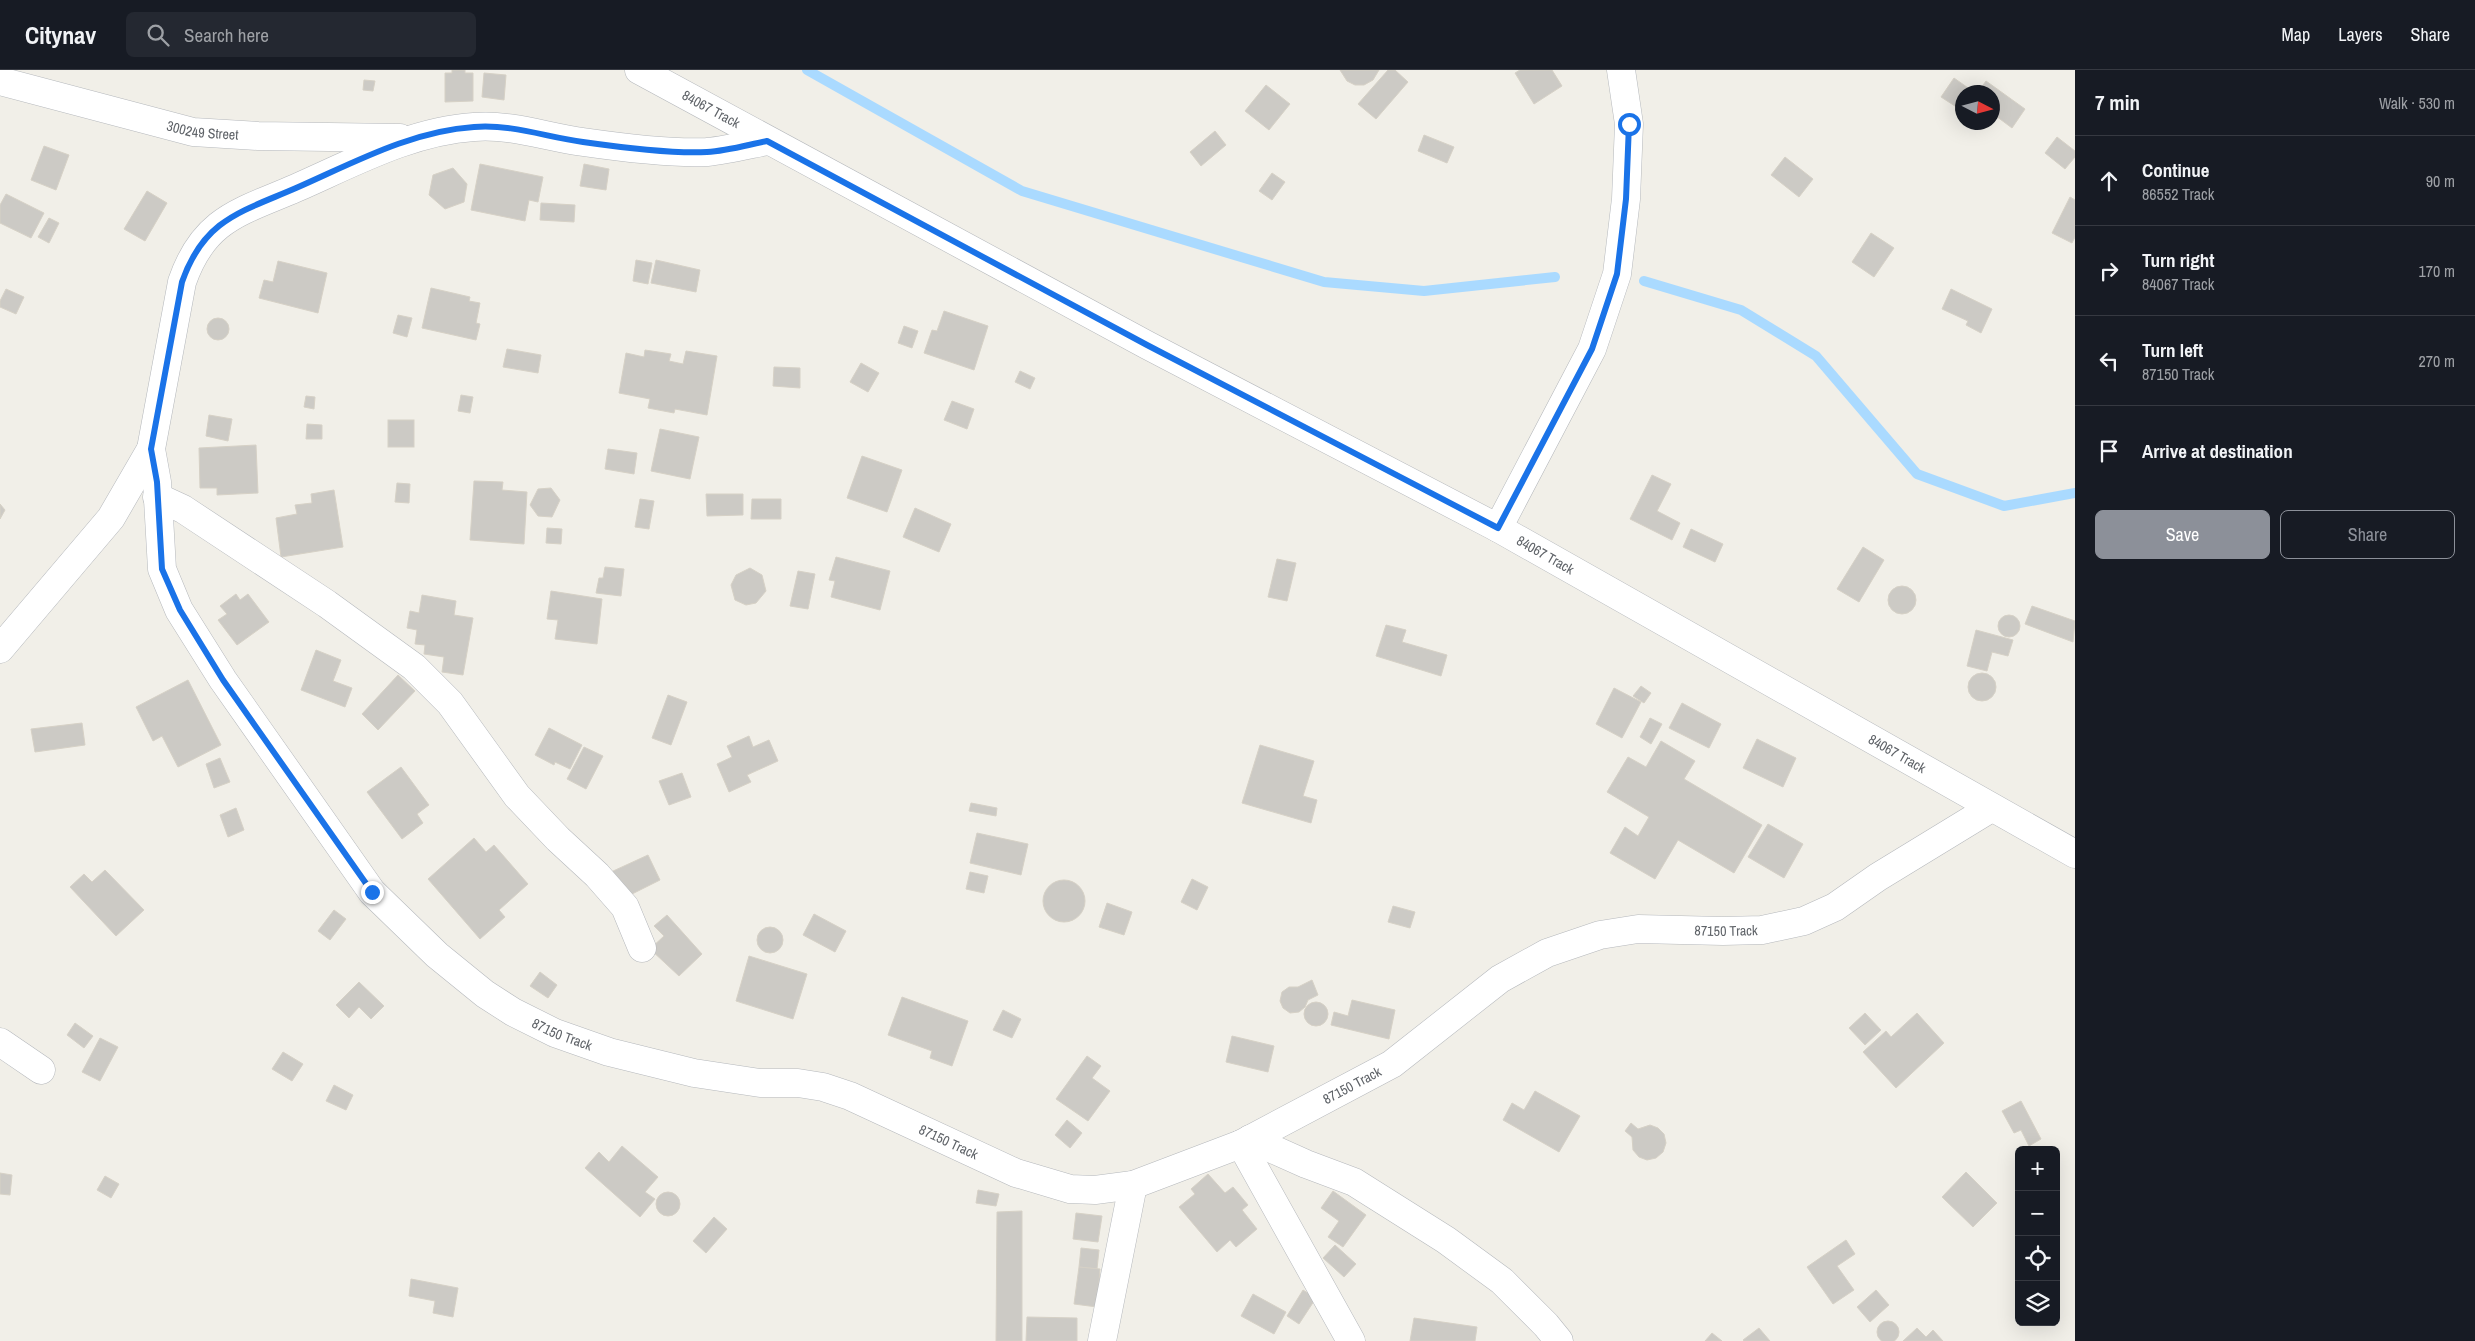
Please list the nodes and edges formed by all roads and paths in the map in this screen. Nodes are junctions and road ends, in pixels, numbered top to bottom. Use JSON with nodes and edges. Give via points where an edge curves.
{"nodes":[{"id":1,"x":639,"y":70,"type":"edge"},
{"id":2,"x":1621,"y":70,"type":"edge"},
{"id":3,"x":0,"y":81,"type":"edge"},
{"id":4,"x":412,"y":139,"type":"junction"},
{"id":5,"x":767,"y":141,"type":"junction"},
{"id":6,"x":151,"y":449,"type":"junction"},
{"id":7,"x":157,"y":497,"type":"junction"},
{"id":8,"x":1498,"y":528,"type":"junction"},
{"id":9,"x":0,"y":649,"type":"edge"},
{"id":10,"x":1991,"y":808,"type":"junction"},
{"id":11,"x":2075,"y":854,"type":"edge"},
{"id":12,"x":642,"y":948,"type":"dead end"},
{"id":13,"x":0,"y":1042,"type":"edge"},
{"id":14,"x":41,"y":1070,"type":"dead end"},
{"id":15,"x":1246,"y":1142,"type":"junction"},
{"id":16,"x":1132,"y":1185,"type":"junction"},
{"id":17,"x":1102,"y":1341,"type":"edge"},
{"id":18,"x":1351,"y":1341,"type":"edge"},
{"id":19,"x":1559,"y":1341,"type":"edge"}],
"edges":[{"from":1,"to":5,"type":"street","name":"84067 Track"},
{"from":2,"to":8,"type":"street","via":[[1629,124],[1626,199],[1617,274],[1592,349]]},
{"from":3,"to":4,"type":"street","name":"300249 Street","via":[[193,132]]},
{"from":4,"to":5,"type":"street","name":"87150 Track","via":[[473,127],[510,127],[582,142],[650,149],[707,152]]},
{"from":4,"to":6,"type":"street","name":"87150 Track","via":[[254,204],[217,226],[202,242],[189,262],[182,282]]},
{"from":5,"to":8,"type":"street","name":"84067 Track"},
{"from":6,"to":7,"type":"street","name":"87150 Track"},
{"from":6,"to":9,"type":"street","via":[[111,518]]},
{"from":7,"to":12,"type":"street","via":[[183,509],[327,604],[414,667],[450,703],[517,796],[625,907]]},
{"from":7,"to":16,"type":"street","name":"87150 Track","via":[[162,569],[171,593],[223,680],[372,892],[437,955],[484,994],[555,1033],[608,1052],[760,1083],[798,1082],[823,1086],[1016,1174],[1045,1183],[1095,1190]]},
{"from":8,"to":10,"type":"street","name":"84067 Track"},
{"from":10,"to":11,"type":"street","name":"84067 Track"},
{"from":10,"to":15,"type":"street","name":"87150 Track","via":[[1835,907],[1804,921],[1762,930],[1638,929],[1600,935],[1547,953],[1500,979],[1392,1064]]},
{"from":13,"to":14,"type":"street"},
{"from":15,"to":16,"type":"street","name":"87150 Track"},
{"from":15,"to":18,"type":"street"},
{"from":15,"to":19,"type":"street","via":[[1354,1182],[1446,1240],[1502,1281]]},
{"from":16,"to":17,"type":"street"}]}
